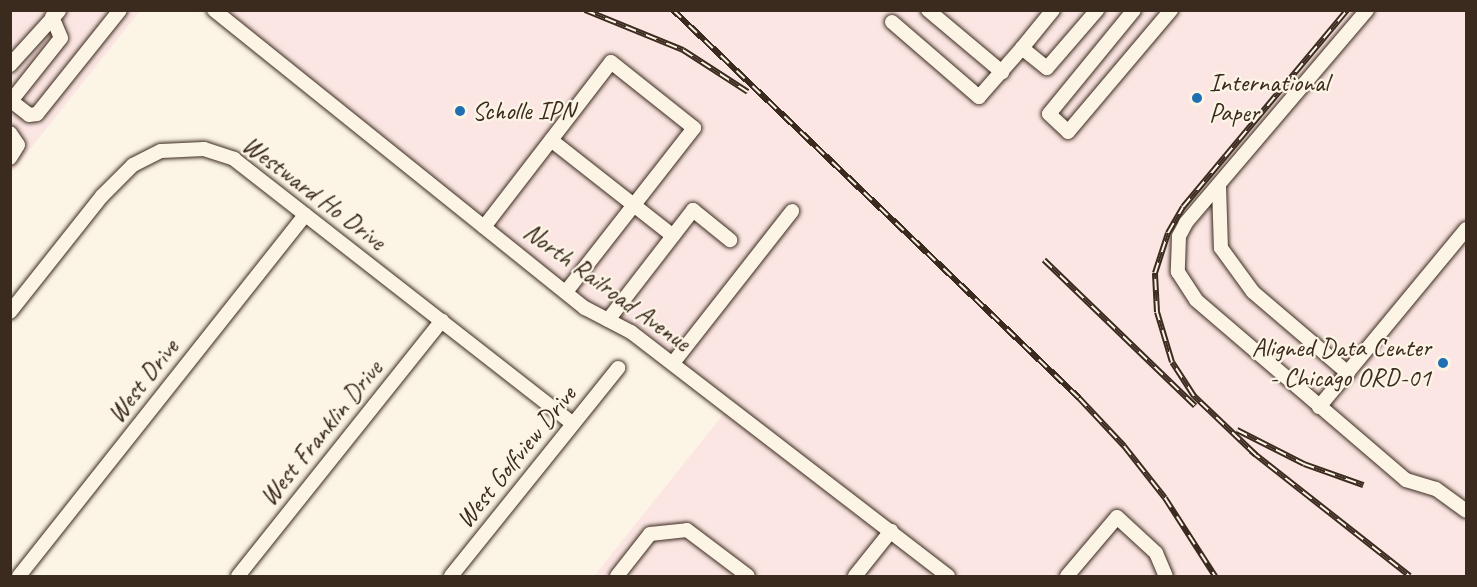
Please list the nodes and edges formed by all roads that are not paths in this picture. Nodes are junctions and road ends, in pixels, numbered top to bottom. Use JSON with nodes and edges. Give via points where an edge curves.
{"nodes":[{"id":1,"x":120,"y":10,"type":"edge"},
{"id":2,"x":214,"y":10,"type":"edge"},
{"id":3,"x":927,"y":10,"type":"edge"},
{"id":4,"x":1053,"y":10,"type":"edge"},
{"id":5,"x":1097,"y":10,"type":"edge"},
{"id":6,"x":1134,"y":10,"type":"edge"},
{"id":7,"x":1171,"y":10,"type":"edge"},
{"id":8,"x":1367,"y":10,"type":"edge"},
{"id":9,"x":56,"y":14,"type":"edge"},
{"id":10,"x":892,"y":22,"type":"dead end"},
{"id":11,"x":1022,"y":48,"type":"junction"},
{"id":12,"x":10,"y":65,"type":"edge"},
{"id":13,"x":1002,"y":72,"type":"junction"},
{"id":14,"x":11,"y":101,"type":"edge"},
{"id":15,"x":10,"y":133,"type":"edge"},
{"id":16,"x":550,"y":140,"type":"junction"},
{"id":17,"x":10,"y":158,"type":"edge"},
{"id":18,"x":1219,"y":186,"type":"junction"},
{"id":19,"x":633,"y":205,"type":"junction"},
{"id":20,"x":792,"y":211,"type":"dead end"},
{"id":21,"x":305,"y":214,"type":"junction"},
{"id":22,"x":484,"y":227,"type":"junction"},
{"id":23,"x":1467,"y":230,"type":"edge"},
{"id":24,"x":673,"y":236,"type":"junction"},
{"id":25,"x":730,"y":240,"type":"dead end"},
{"id":26,"x":566,"y":292,"type":"junction"},
{"id":27,"x":11,"y":311,"type":"edge"},
{"id":28,"x":442,"y":320,"type":"junction"},
{"id":29,"x":608,"y":320,"type":"junction"},
{"id":30,"x":673,"y":363,"type":"junction"},
{"id":31,"x":618,"y":368,"type":"dead end"},
{"id":32,"x":1348,"y":373,"type":"junction"},
{"id":33,"x":1319,"y":407,"type":"junction"},
{"id":34,"x":573,"y":424,"type":"junction"},
{"id":35,"x":1467,"y":512,"type":"edge"},
{"id":36,"x":891,"y":531,"type":"junction"},
{"id":37,"x":19,"y":576,"type":"edge"},
{"id":38,"x":238,"y":576,"type":"edge"},
{"id":39,"x":451,"y":576,"type":"edge"},
{"id":40,"x":617,"y":576,"type":"edge"},
{"id":41,"x":748,"y":576,"type":"edge"},
{"id":42,"x":855,"y":576,"type":"edge"},
{"id":43,"x":948,"y":576,"type":"edge"},
{"id":44,"x":1067,"y":576,"type":"edge"},
{"id":45,"x":1166,"y":576,"type":"edge"}],
"edges":[{"from":1,"to":14,"type":"street","via":[[38,114],[29,115]]},
{"from":2,"to":22,"type":"street","name":"North Railroad Avenue"},
{"from":3,"to":13,"type":"street"},
{"from":4,"to":11,"type":"street"},
{"from":5,"to":11,"type":"street","via":[[1047,68]]},
{"from":6,"to":7,"type":"street","via":[[1049,114],[1068,132]]},
{"from":8,"to":18,"type":"street"},
{"from":9,"to":12,"type":"street"},
{"from":9,"to":14,"type":"street","via":[[61,38]]},
{"from":10,"to":13,"type":"street","via":[[979,97]]},
{"from":11,"to":13,"type":"street"},
{"from":15,"to":17,"type":"street","via":[[18,146]]},
{"from":16,"to":19,"type":"street"},
{"from":16,"to":19,"type":"street","via":[[611,62],[694,128]]},
{"from":16,"to":22,"type":"street"},
{"from":18,"to":32,"type":"street","via":[[1221,248],[1253,292]]},
{"from":18,"to":33,"type":"street","via":[[1179,236],[1178,272],[1184,287]]},
{"from":19,"to":24,"type":"street"},
{"from":19,"to":26,"type":"street"},
{"from":20,"to":30,"type":"street"},
{"from":21,"to":27,"type":"street","name":"Westward Ho Drive","via":[[224,154],[191,147],[161,151],[133,165],[115,181]]},
{"from":21,"to":28,"type":"street","name":"Westward Ho Drive"},
{"from":21,"to":37,"type":"street","name":"West Drive"},
{"from":22,"to":26,"type":"street","name":"North Railroad Avenue"},
{"from":23,"to":32,"type":"street"},
{"from":24,"to":25,"type":"street","via":[[693,210]]},
{"from":24,"to":29,"type":"street"},
{"from":26,"to":29,"type":"street","name":"North Railroad Avenue"},
{"from":28,"to":34,"type":"street","name":"Westward Ho Drive"},
{"from":28,"to":38,"type":"street","name":"West Franklin Drive"},
{"from":29,"to":30,"type":"street","name":"North Railroad Avenue"},
{"from":30,"to":36,"type":"street","name":"North Railroad Avenue"},
{"from":31,"to":34,"type":"street","name":"West Golfview Drive"},
{"from":32,"to":33,"type":"street"},
{"from":33,"to":35,"type":"street","via":[[1406,480],[1436,489]]},
{"from":34,"to":39,"type":"street","name":"West Golfview Drive"},
{"from":36,"to":42,"type":"street"},
{"from":36,"to":43,"type":"street","name":"North Railroad Avenue"},
{"from":40,"to":41,"type":"street","via":[[650,534],[687,530]]},
{"from":44,"to":45,"type":"street","via":[[1118,517],[1156,553]]}]}
